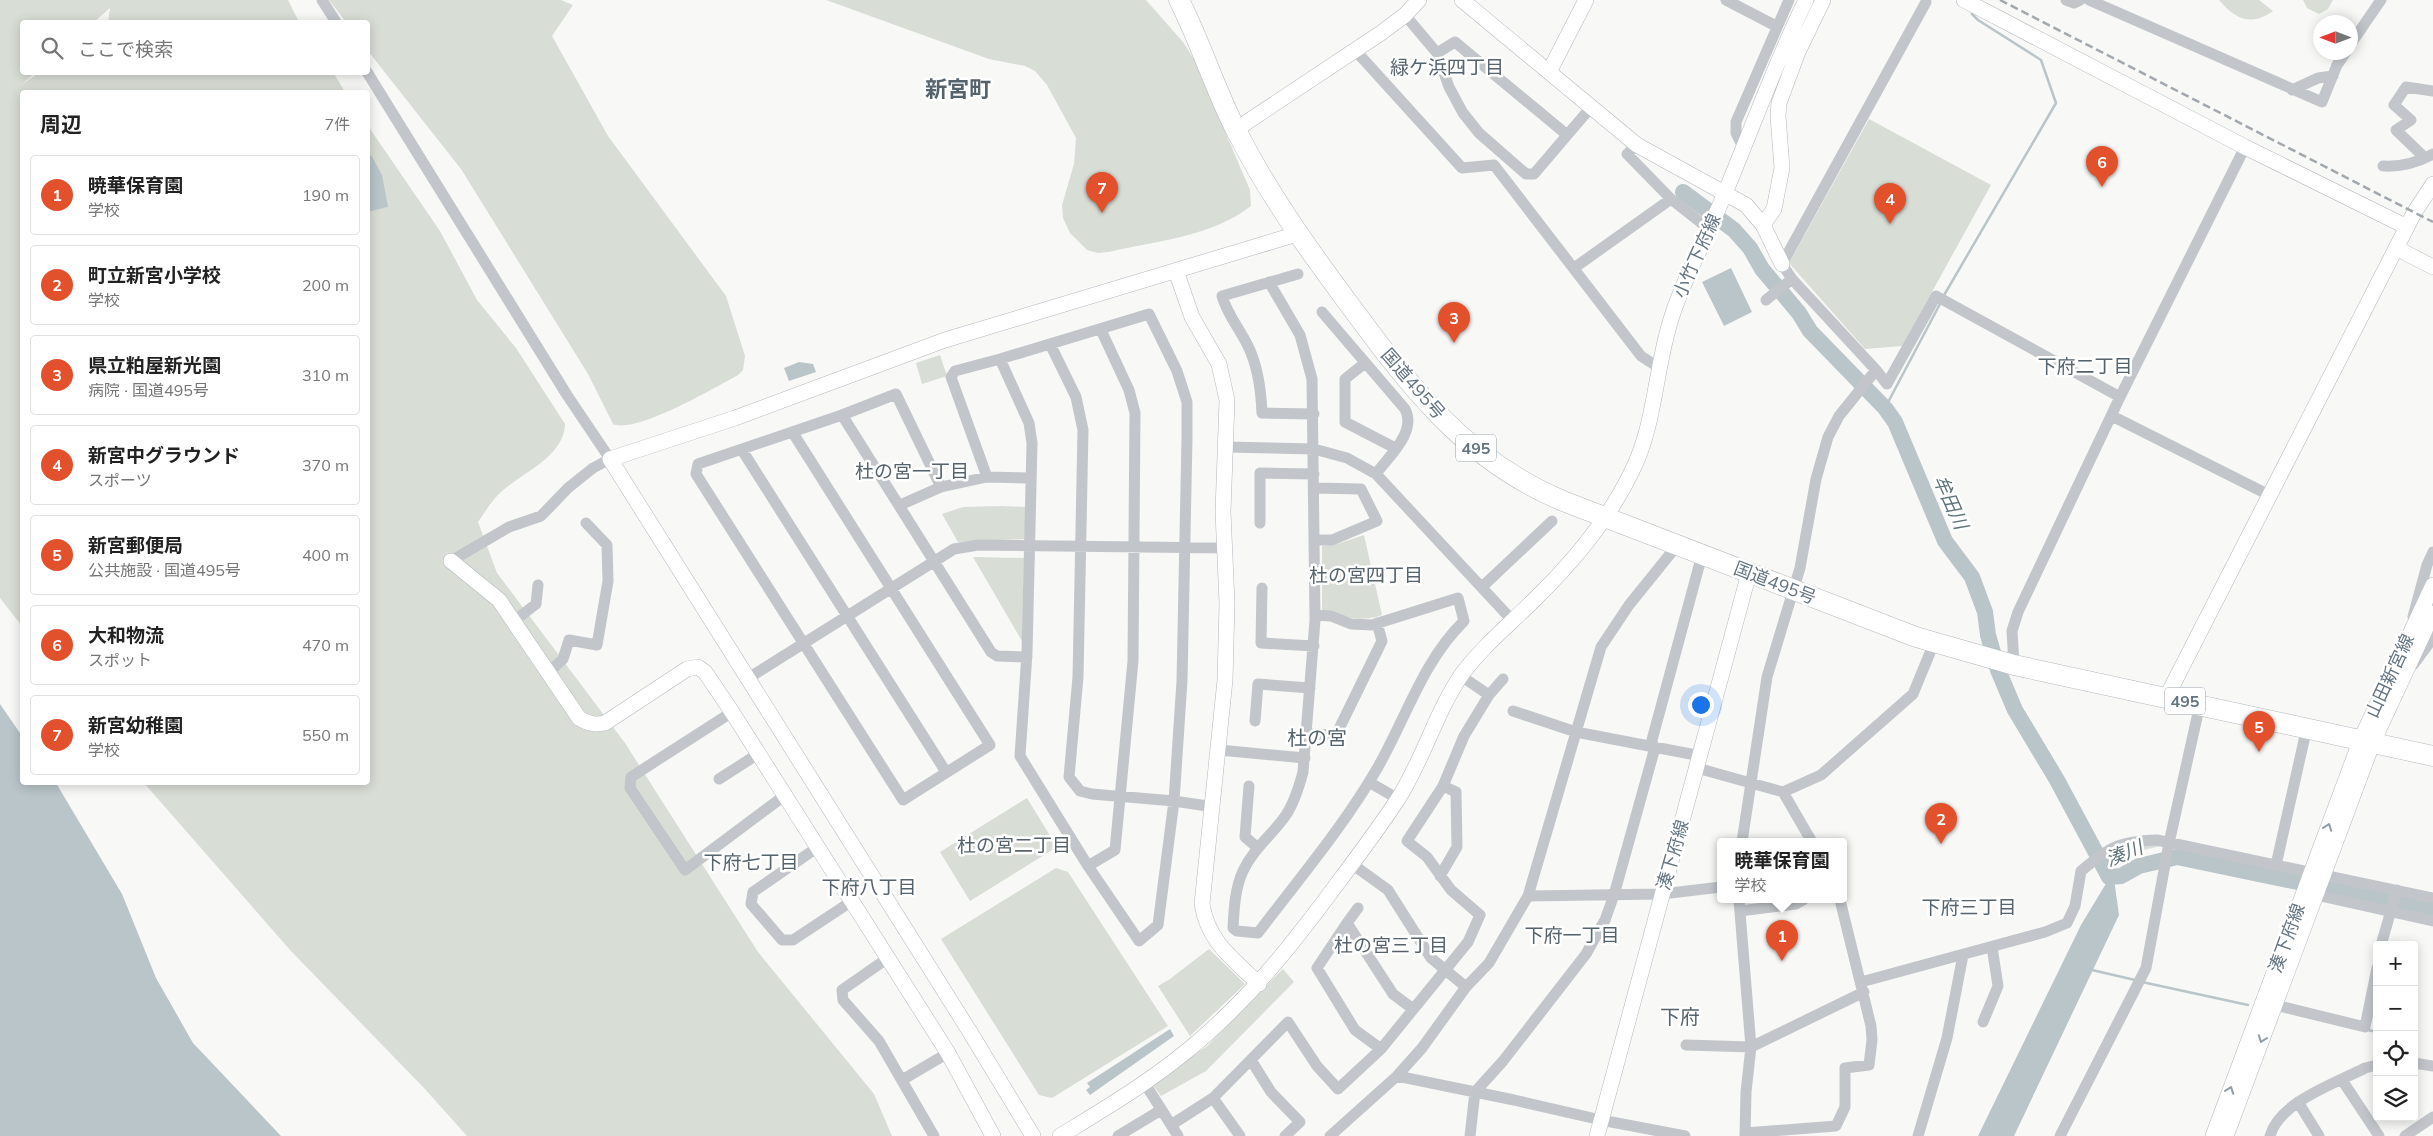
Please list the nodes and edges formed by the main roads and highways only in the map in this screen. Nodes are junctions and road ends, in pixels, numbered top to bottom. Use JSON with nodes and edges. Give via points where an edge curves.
{"nodes":[{"id":1,"x":1180,"y":0,"type":"edge"},
{"id":2,"x":2433,"y":756,"type":"edge"}],
"edges":[{"from":1,"to":2,"type":"highway","name":"国道495号","number":"495","via":[[1236,130],[1269,192],[1297,234],[1404,378],[1440,418],[1521,481],[1702,555],[1934,643],[2012,664]]}]}
